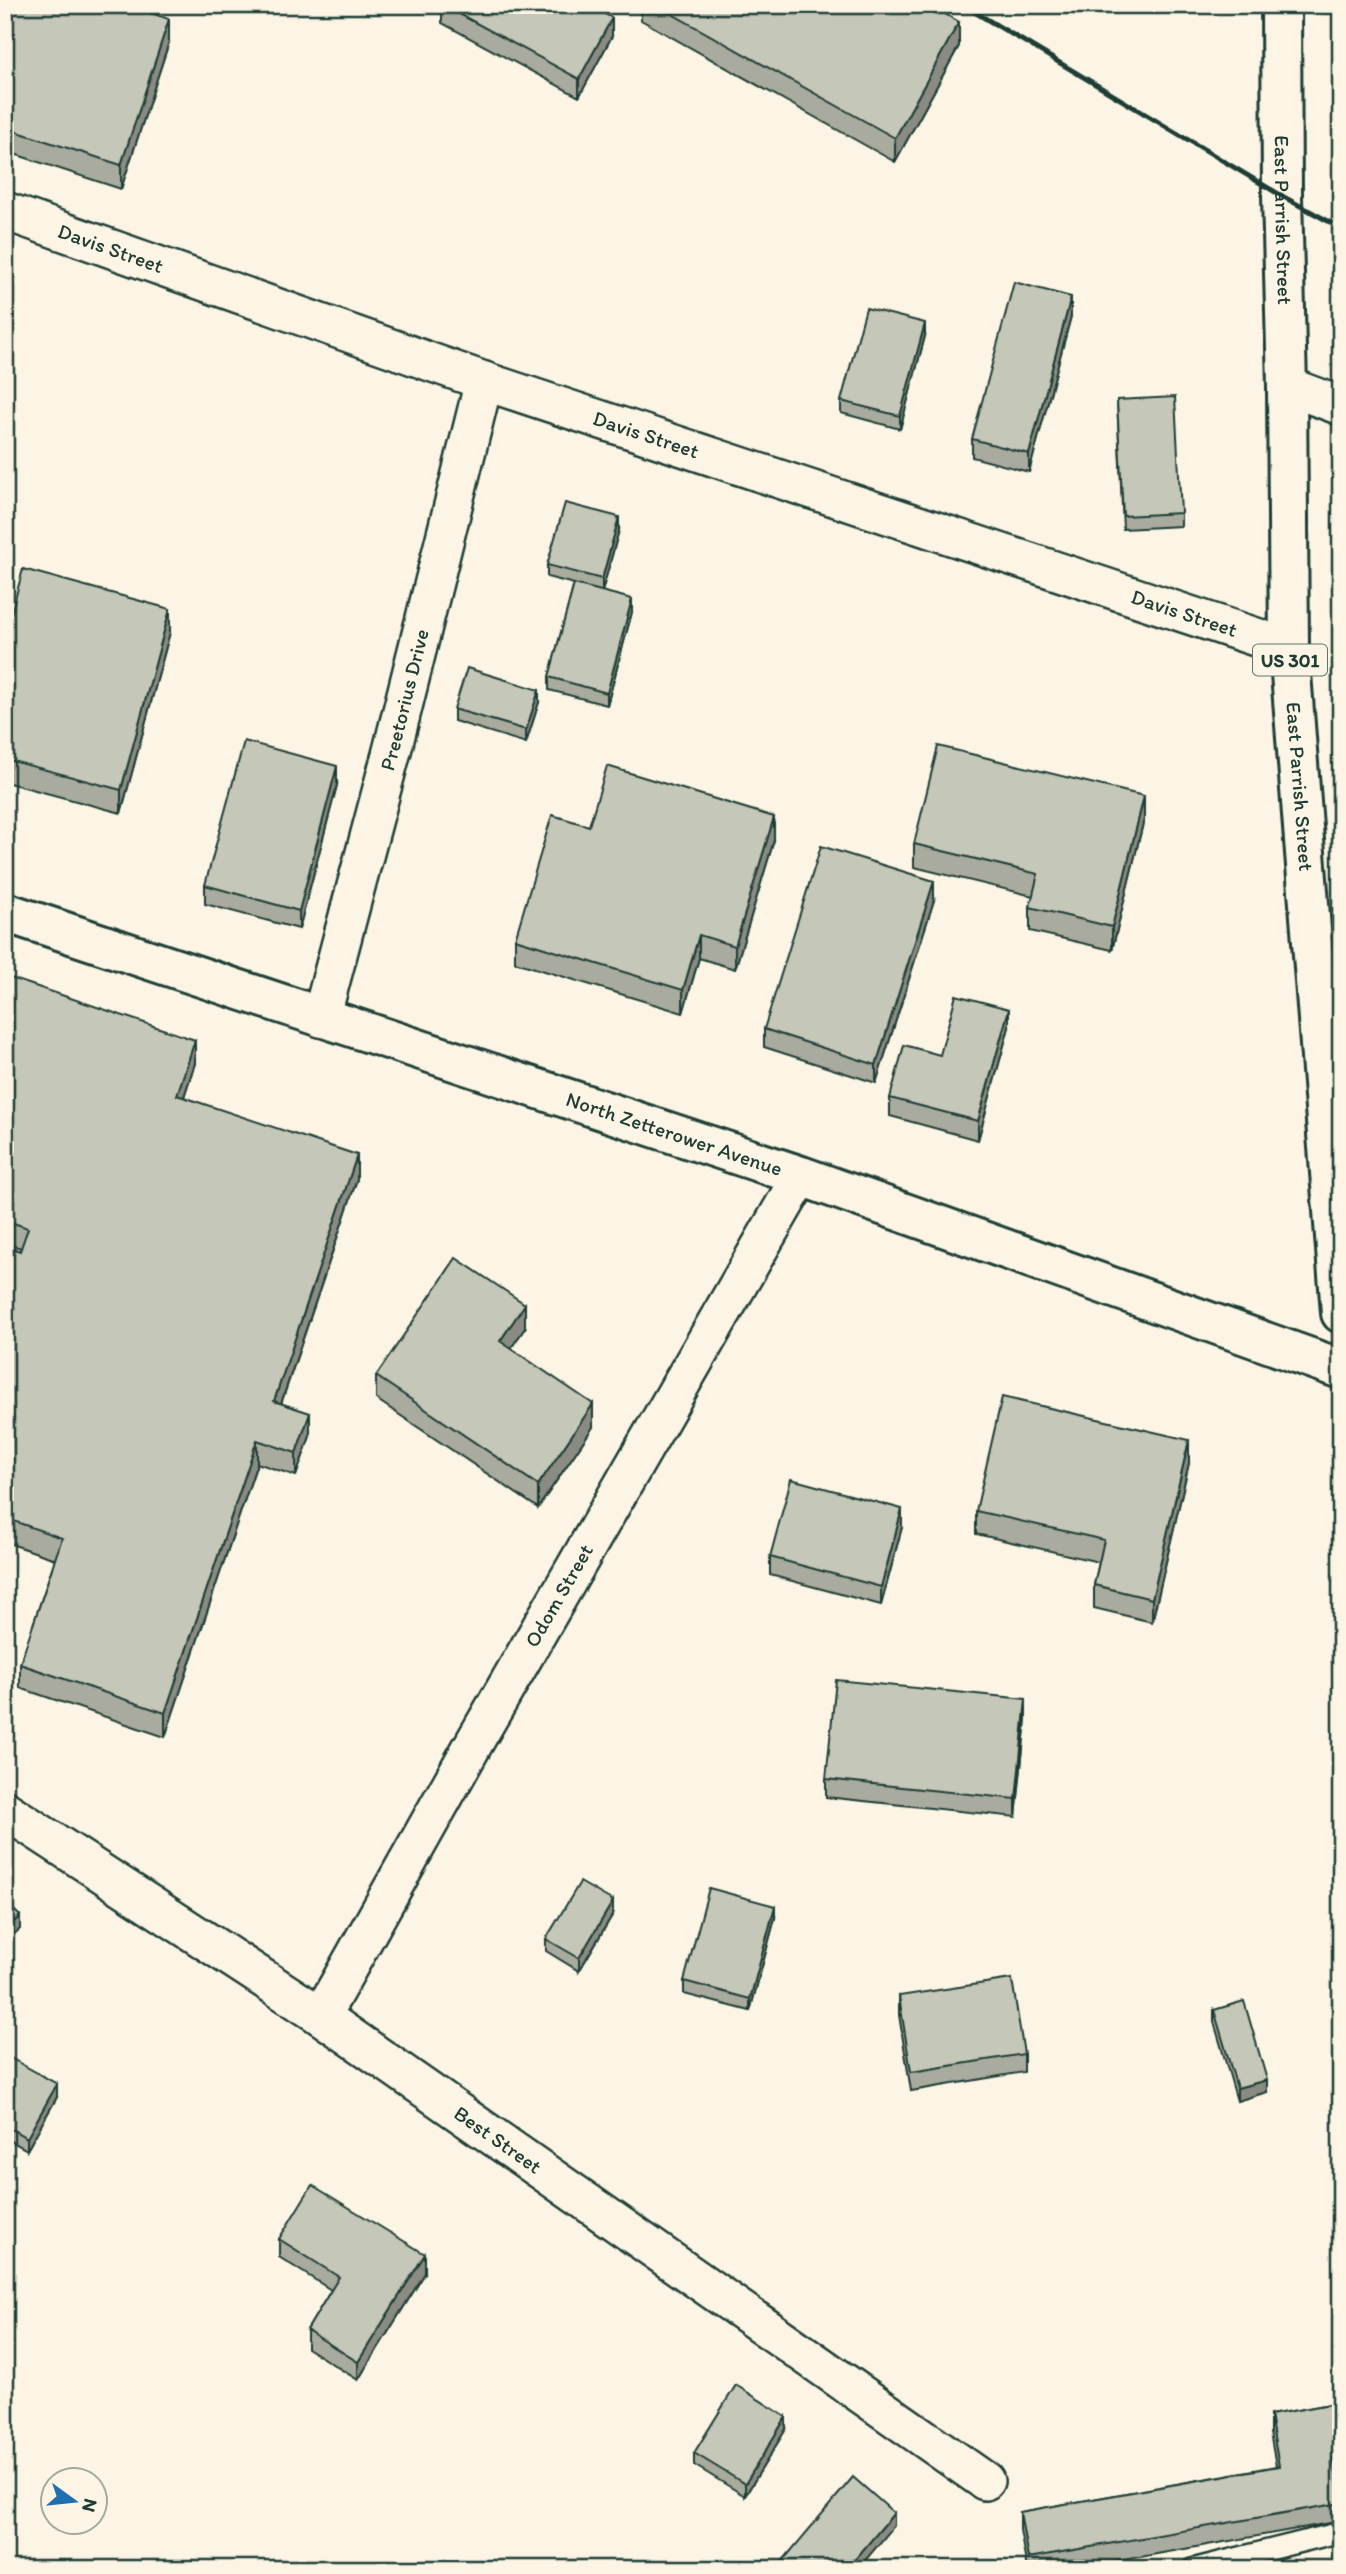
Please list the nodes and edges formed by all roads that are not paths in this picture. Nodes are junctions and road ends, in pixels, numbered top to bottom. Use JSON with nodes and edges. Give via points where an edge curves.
{"nodes":[{"id":1,"x":1281,"y":5,"type":"edge"},
{"id":2,"x":5,"y":211,"type":"edge"},
{"id":3,"x":484,"y":381,"type":"junction"},
{"id":4,"x":1287,"y":386,"type":"junction"},
{"id":5,"x":1341,"y":406,"type":"edge"},
{"id":6,"x":1289,"y":648,"type":"junction"},
{"id":7,"x":5,"y":912,"type":"edge"},
{"id":8,"x":321,"y":1018,"type":"junction"},
{"id":9,"x":801,"y":1176,"type":"junction"},
{"id":10,"x":1341,"y":1314,"type":"edge"},
{"id":11,"x":1341,"y":1369,"type":"edge"},
{"id":12,"x":5,"y":1810,"type":"edge"},
{"id":13,"x":321,"y":2016,"type":"junction"},
{"id":14,"x":985,"y":2480,"type":"dead end"},
{"id":15,"x":1341,"y":2532,"type":"edge"},
{"id":16,"x":1192,"y":2569,"type":"edge"}],
"edges":[{"from":1,"to":4,"type":"street","name":"East Parrish Street","number":"US 301"},
{"from":2,"to":3,"type":"street","name":"Davis Street"},
{"from":3,"to":6,"type":"street","name":"Davis Street"},
{"from":3,"to":8,"type":"street","name":"Preetorius Drive"},
{"from":4,"to":5,"type":"street"},
{"from":4,"to":6,"type":"street","name":"East Parrish Street","number":"US 301"},
{"from":6,"to":10,"type":"street","name":"East Parrish Street","number":"US 301"},
{"from":7,"to":8,"type":"street","name":"North Zetterower Avenue"},
{"from":8,"to":9,"type":"street","name":"North Zetterower Avenue"},
{"from":9,"to":11,"type":"street","name":"North Zetterower Avenue"},
{"from":9,"to":13,"type":"street","name":"Odom Street"},
{"from":12,"to":13,"type":"street","name":"Best Street"},
{"from":13,"to":14,"type":"street","name":"Best Street"},
{"from":15,"to":16,"type":"lane"}]}
